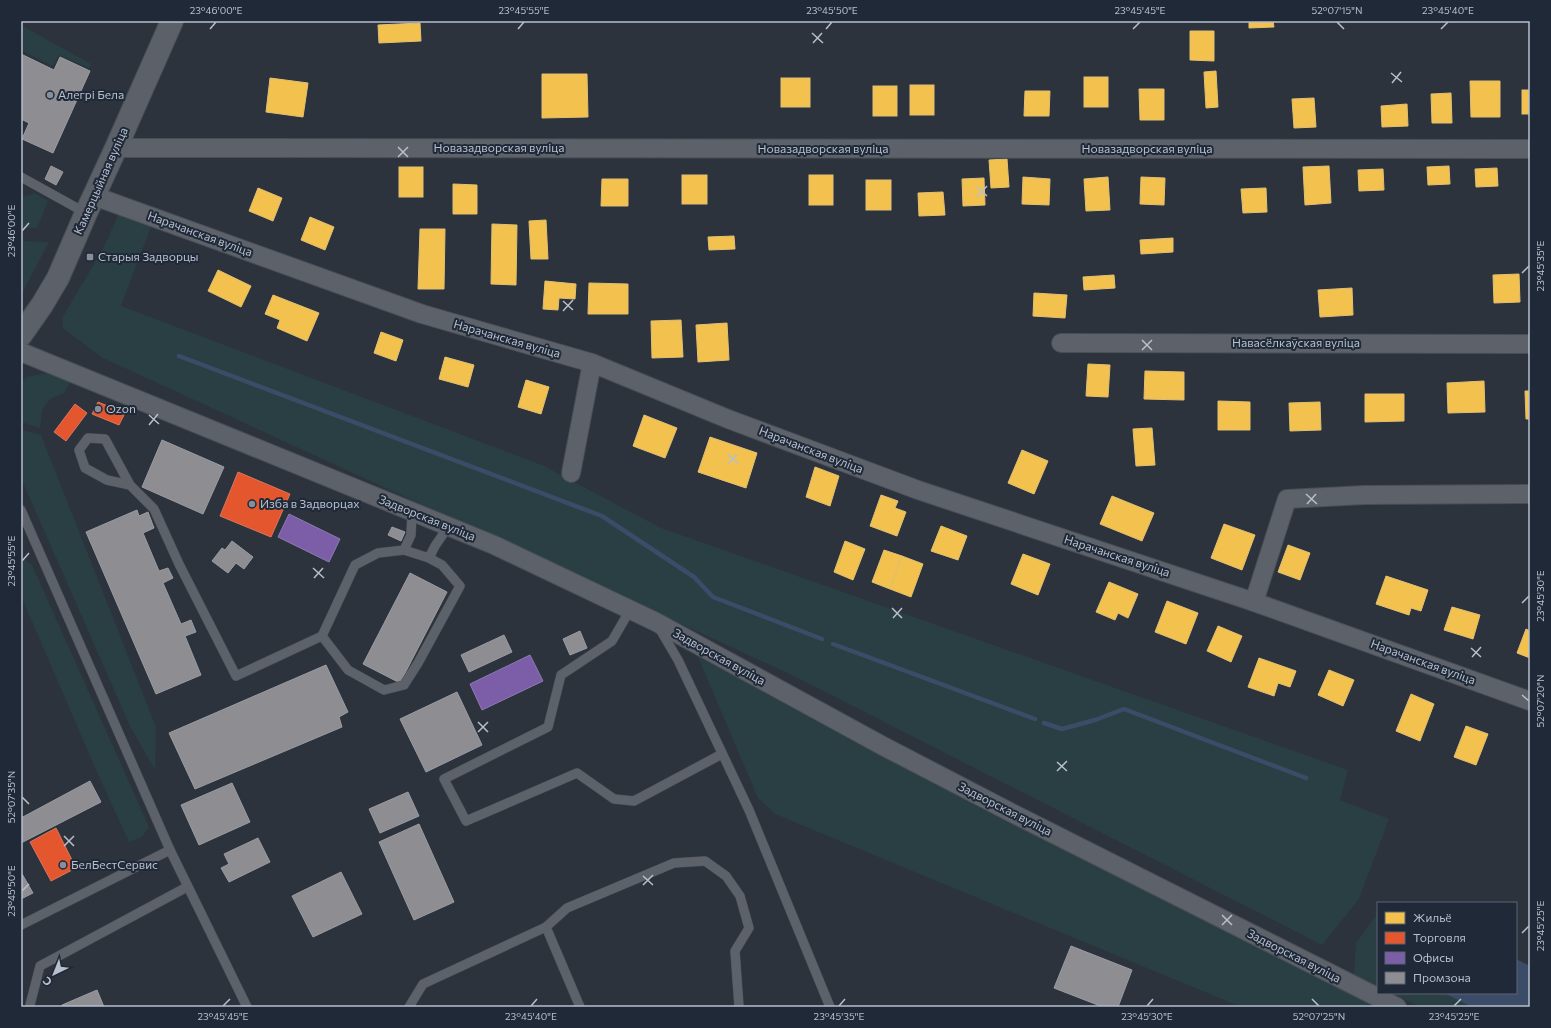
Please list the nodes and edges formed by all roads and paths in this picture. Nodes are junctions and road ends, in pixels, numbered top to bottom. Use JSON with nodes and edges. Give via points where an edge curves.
{"nodes":[{"id":1,"x":172,"y":21,"type":"edge"},
{"id":2,"x":116,"y":148,"type":"junction"},
{"id":3,"x":1530,"y":149,"type":"edge"},
{"id":4,"x":21,"y":177,"type":"edge"},
{"id":5,"x":90,"y":204,"type":"junction"},
{"id":6,"x":21,"y":335,"type":"edge"},
{"id":7,"x":1061,"y":343,"type":"dead end"},
{"id":8,"x":1530,"y":344,"type":"edge"},
{"id":9,"x":21,"y":352,"type":"edge"},
{"id":10,"x":592,"y":363,"type":"junction"},
{"id":11,"x":571,"y":473,"type":"dead end"},
{"id":12,"x":130,"y":485,"type":"junction"},
{"id":13,"x":1530,"y":494,"type":"edge"},
{"id":14,"x":21,"y":510,"type":"edge"},
{"id":15,"x":412,"y":512,"type":"junction"},
{"id":16,"x":448,"y":527,"type":"junction"},
{"id":17,"x":24,"y":529,"type":"edge"},
{"id":18,"x":404,"y":550,"type":"junction"},
{"id":19,"x":429,"y":558,"type":"junction"},
{"id":20,"x":1254,"y":602,"type":"junction"},
{"id":21,"x":630,"y":610,"type":"junction"},
{"id":22,"x":656,"y":622,"type":"junction"},
{"id":23,"x":322,"y":636,"type":"junction"},
{"id":24,"x":1530,"y":701,"type":"edge"},
{"id":25,"x":722,"y":754,"type":"junction"},
{"id":26,"x":170,"y":850,"type":"junction"},
{"id":27,"x":188,"y":887,"type":"junction"},
{"id":28,"x":21,"y":925,"type":"edge"},
{"id":29,"x":546,"y":927,"type":"junction"},
{"id":30,"x":30,"y":1005,"type":"dead end"},
{"id":31,"x":247,"y":1007,"type":"edge"},
{"id":32,"x":409,"y":1007,"type":"edge"},
{"id":33,"x":580,"y":1007,"type":"edge"},
{"id":34,"x":739,"y":1007,"type":"edge"},
{"id":35,"x":830,"y":1007,"type":"edge"},
{"id":36,"x":1397,"y":1007,"type":"edge"}],
"edges":[{"from":1,"to":2,"type":"main road","name":"Камерцыйная вуліца"},
{"from":2,"to":3,"type":"street","name":"Новазадворская вуліца"},
{"from":2,"to":5,"type":"main road","name":"Камерцыйная вуліца"},
{"from":4,"to":5,"type":"lane"},
{"from":5,"to":6,"type":"main road","name":"Камерцыйная вуліца","via":[[58,278]]},
{"from":5,"to":10,"type":"street","name":"Нарачанская вуліца","via":[[422,314]]},
{"from":7,"to":8,"type":"street","name":"Навасёлкаўская вуліца"},
{"from":9,"to":15,"type":"street","name":"Задворская вуліца"},
{"from":10,"to":11,"type":"street"},
{"from":10,"to":20,"type":"street","name":"Нарачанская вуліца","via":[[728,419],[918,490]]},
{"from":12,"to":12,"type":"lane","via":[[107,480],[85,468],[79,450],[88,438],[105,439]]},
{"from":12,"to":23,"type":"lane","via":[[154,509],[236,676]]},
{"from":13,"to":20,"type":"street","via":[[1364,495],[1287,499]]},
{"from":14,"to":17,"type":"lane"},
{"from":15,"to":16,"type":"street","name":"Задворская вуліца"},
{"from":15,"to":18,"type":"lane","via":[[411,535]]},
{"from":16,"to":19,"type":"lane"},
{"from":16,"to":21,"type":"street","name":"Задворская вуліца"},
{"from":17,"to":26,"type":"lane"},
{"from":18,"to":19,"type":"lane"},
{"from":18,"to":23,"type":"lane","via":[[378,553],[355,565]]},
{"from":19,"to":23,"type":"lane","via":[[442,565],[460,586],[404,685],[384,690],[348,670]]},
{"from":20,"to":24,"type":"street","name":"Нарачанская вуліца"},
{"from":21,"to":22,"type":"street","name":"Задворская вуліца"},
{"from":21,"to":25,"type":"lane","via":[[612,641],[561,675],[548,727],[444,779],[466,822],[577,773],[614,799],[634,801]]},
{"from":22,"to":25,"type":"lane","via":[[678,660]]},
{"from":22,"to":36,"type":"street","name":"Задворская вуліца","via":[[882,746]]},
{"from":25,"to":35,"type":"lane","via":[[749,810]]},
{"from":26,"to":27,"type":"lane"},
{"from":26,"to":28,"type":"lane"},
{"from":27,"to":30,"type":"lane","via":[[40,966]]},
{"from":27,"to":31,"type":"lane"},
{"from":29,"to":32,"type":"lane","via":[[423,984]]},
{"from":29,"to":33,"type":"lane"},
{"from":29,"to":34,"type":"lane","via":[[567,908],[674,863],[706,861],[726,876],[740,896],[749,928],[735,951]]}]}
